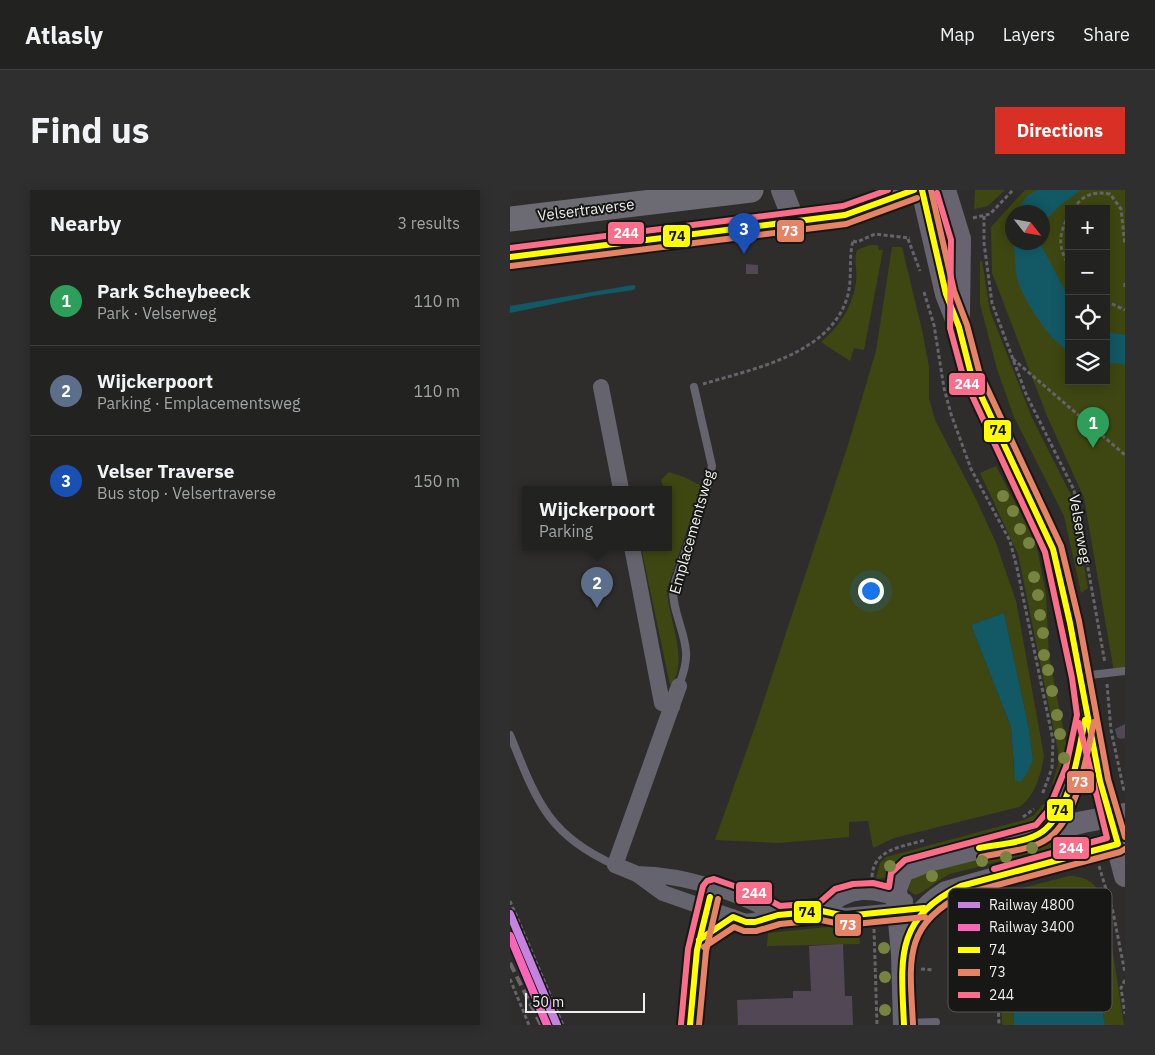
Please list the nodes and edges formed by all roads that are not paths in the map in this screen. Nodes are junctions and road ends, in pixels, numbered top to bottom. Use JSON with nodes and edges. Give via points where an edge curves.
{"nodes":[{"id":1,"x":751,"y":190,"type":"edge"},
{"id":2,"x":782,"y":190,"type":"edge"},
{"id":3,"x":800,"y":190,"type":"edge"},
{"id":4,"x":914,"y":190,"type":"edge"},
{"id":5,"x":922,"y":190,"type":"edge"},
{"id":6,"x":945,"y":190,"type":"edge"},
{"id":7,"x":712,"y":193,"type":"edge"},
{"id":8,"x":510,"y":219,"type":"edge"},
{"id":9,"x":794,"y":221,"type":"junction"},
{"id":10,"x":510,"y":257,"type":"edge"},
{"id":11,"x":959,"y":327,"type":"junction"},
{"id":12,"x":601,"y":387,"type":"dead end"},
{"id":13,"x":694,"y":387,"type":"road end"},
{"id":14,"x":620,"y":486,"type":"edge"},
{"id":15,"x":633,"y":551,"type":"edge"},
{"id":16,"x":1125,"y":671,"type":"edge"},
{"id":17,"x":1081,"y":676,"type":"junction"},
{"id":18,"x":680,"y":686,"type":"joint"},
{"id":19,"x":672,"y":707,"type":"junction"},
{"id":20,"x":1086,"y":715,"type":"junction"},
{"id":21,"x":510,"y":735,"type":"edge"},
{"id":22,"x":1118,"y":815,"type":"edge"},
{"id":23,"x":1041,"y":833,"type":"junction"},
{"id":24,"x":1121,"y":843,"type":"edge"},
{"id":25,"x":615,"y":865,"type":"junction"},
{"id":26,"x":637,"y":874,"type":"junction"},
{"id":27,"x":1125,"y":876,"type":"edge"},
{"id":28,"x":712,"y":888,"type":"junction"},
{"id":29,"x":959,"y":888,"type":"edge"},
{"id":30,"x":948,"y":891,"type":"edge"},
{"id":31,"x":897,"y":904,"type":"junction"},
{"id":32,"x":707,"y":908,"type":"junction"},
{"id":33,"x":924,"y":908,"type":"junction"},
{"id":34,"x":822,"y":911,"type":"junction"},
{"id":35,"x":778,"y":915,"type":"junction"},
{"id":36,"x":733,"y":917,"type":"junction"},
{"id":37,"x":699,"y":940,"type":"junction"},
{"id":38,"x":908,"y":962,"type":"junction"},
{"id":39,"x":936,"y":1022,"type":"dead end"},
{"id":40,"x":904,"y":1024,"type":"edge"},
{"id":41,"x":690,"y":1025,"type":"edge"}],
"edges":[{"from":1,"to":7,"type":"main road","name":"Velsertraverse"},
{"from":2,"to":9,"type":"main road"},
{"from":3,"to":9,"type":"main road"},
{"from":4,"to":9,"type":"main road","via":[[845,215]]},
{"from":5,"to":11,"type":"main road","name":"Velserweg","via":[[946,294]]},
{"from":6,"to":11,"type":"main road","name":"Velserweg","via":[[960,239]]},
{"from":7,"to":8,"type":"main road","name":"Velsertraverse"},
{"from":9,"to":10,"type":"main road"},
{"from":11,"to":17,"type":"main road","name":"Velserweg","via":[[971,374],[1053,549]]},
{"from":12,"to":14,"type":"street"},
{"from":13,"to":18,"type":"lane","name":"Emplacementsweg","via":[[712,466],[708,488],[673,588],[686,650],[686,666]]},
{"from":15,"to":19,"type":"street","via":[[662,703]]},
{"from":16,"to":17,"type":"lane"},
{"from":17,"to":20,"type":"main road","name":"Velserweg"},
{"from":18,"to":19,"type":"street","name":"Emplacementsweg"},
{"from":19,"to":25,"type":"street","name":"Emplacementsweg"},
{"from":20,"to":22,"type":"main road","name":"Velserweg"},
{"from":20,"to":23,"type":"main road","via":[[1067,791],[1056,816]]},
{"from":21,"to":25,"type":"lane","via":[[539,804],[555,826],[594,856]]},
{"from":22,"to":23,"type":"main road"},
{"from":22,"to":24,"type":"main road","name":"Velserweg"},
{"from":23,"to":31,"type":"main road","via":[[908,868],[899,877]]},
{"from":24,"to":27,"type":"main road","name":"Velserweg"},
{"from":24,"to":29,"type":"main road"},
{"from":25,"to":26,"type":"street"},
{"from":26,"to":28,"type":"street","via":[[663,874]]},
{"from":26,"to":32,"type":"street","via":[[658,891]]},
{"from":28,"to":32,"type":"street"},
{"from":28,"to":35,"type":"street","via":[[756,903]]},
{"from":30,"to":33,"type":"main road"},
{"from":31,"to":33,"type":"street"},
{"from":31,"to":34,"type":"street","via":[[845,916]]},
{"from":31,"to":34,"type":"street","via":[[873,892],[854,893],[839,897]]},
{"from":31,"to":38,"type":"main road"},
{"from":32,"to":36,"type":"street"},
{"from":32,"to":37,"type":"street"},
{"from":33,"to":38,"type":"main road","via":[[911,926]]},
{"from":34,"to":35,"type":"street"},
{"from":35,"to":36,"type":"street","via":[[755,922]]},
{"from":36,"to":37,"type":"street"},
{"from":37,"to":41,"type":"street"},
{"from":38,"to":40,"type":"main road"},
{"from":39,"to":40,"type":"lane"}]}
